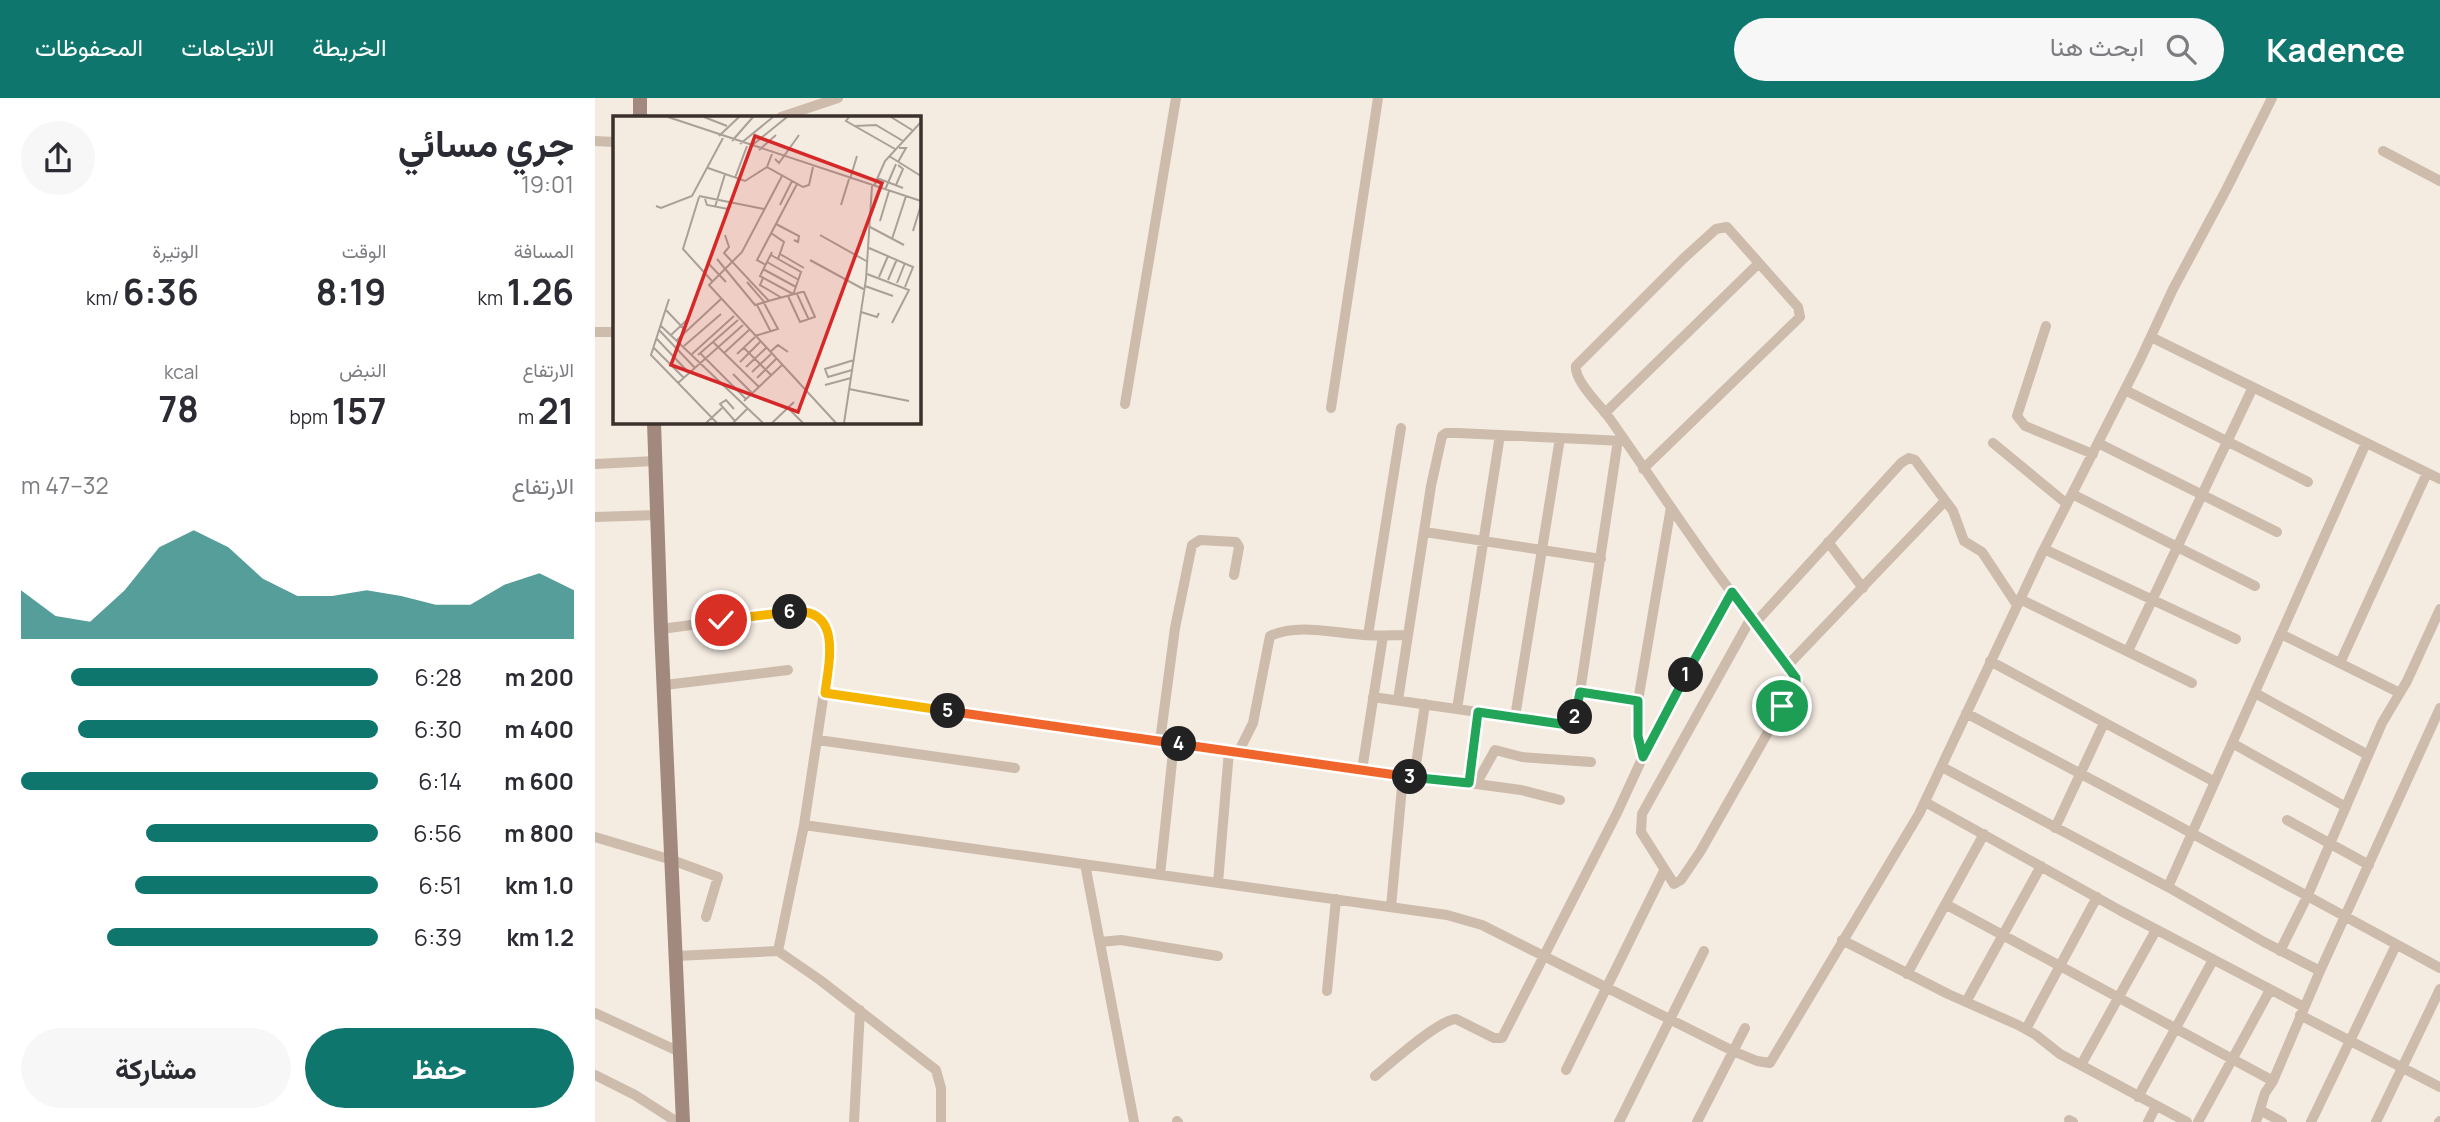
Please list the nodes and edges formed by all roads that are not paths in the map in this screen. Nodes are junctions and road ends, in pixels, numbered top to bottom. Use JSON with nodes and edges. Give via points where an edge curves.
{"nodes":[{"id":1,"x":640,"y":98,"type":"edge"},
{"id":2,"x":838,"y":98,"type":"edge"},
{"id":3,"x":1175,"y":98,"type":"edge"},
{"id":4,"x":1378,"y":98,"type":"edge"},
{"id":5,"x":2273,"y":98,"type":"edge"},
{"id":6,"x":640,"y":116,"type":"edge"},
{"id":7,"x":784,"y":116,"type":"edge"},
{"id":8,"x":595,"y":141,"type":"edge"},
{"id":9,"x":613,"y":142,"type":"edge"},
{"id":10,"x":2383,"y":151,"type":"dead end"},
{"id":11,"x":2440,"y":181,"type":"edge"},
{"id":12,"x":1759,"y":262,"type":"junction"},
{"id":13,"x":2046,"y":326,"type":"dead end"},
{"id":14,"x":595,"y":332,"type":"edge"},
{"id":15,"x":613,"y":332,"type":"edge"},
{"id":16,"x":2151,"y":337,"type":"junction"},
{"id":17,"x":2253,"y":387,"type":"junction"},
{"id":18,"x":2125,"y":390,"type":"junction"},
{"id":19,"x":1125,"y":404,"type":"dead end"},
{"id":20,"x":1331,"y":408,"type":"dead end"},
{"id":21,"x":1605,"y":413,"type":"junction"},
{"id":22,"x":654,"y":424,"type":"edge"},
{"id":23,"x":1401,"y":428,"type":"dead end"},
{"id":24,"x":1500,"y":435,"type":"junction"},
{"id":25,"x":1560,"y":438,"type":"junction"},
{"id":26,"x":1621,"y":441,"type":"junction"},
{"id":27,"x":2228,"y":441,"type":"junction"},
{"id":28,"x":1993,"y":443,"type":"dead end"},
{"id":29,"x":2098,"y":443,"type":"junction"},
{"id":30,"x":2366,"y":443,"type":"junction"},
{"id":31,"x":2093,"y":454,"type":"junction"},
{"id":32,"x":656,"y":461,"type":"junction"},
{"id":33,"x":595,"y":464,"type":"edge"},
{"id":34,"x":1643,"y":469,"type":"junction"},
{"id":35,"x":2427,"y":473,"type":"junction"},
{"id":36,"x":2440,"y":479,"type":"edge"},
{"id":37,"x":2308,"y":482,"type":"dead end"},
{"id":38,"x":2072,"y":494,"type":"junction"},
{"id":39,"x":2203,"y":494,"type":"junction"},
{"id":40,"x":1945,"y":501,"type":"junction"},
{"id":41,"x":2067,"y":504,"type":"junction"},
{"id":42,"x":1671,"y":507,"type":"junction"},
{"id":43,"x":657,"y":515,"type":"junction"},
{"id":44,"x":595,"y":517,"type":"edge"},
{"id":45,"x":2277,"y":531,"type":"dead end"},
{"id":46,"x":1425,"y":532,"type":"junction"},
{"id":47,"x":1483,"y":541,"type":"junction"},
{"id":48,"x":1828,"y":542,"type":"junction"},
{"id":49,"x":2177,"y":547,"type":"junction"},
{"id":50,"x":2045,"y":549,"type":"junction"},
{"id":51,"x":1543,"y":550,"type":"junction"},
{"id":52,"x":1601,"y":559,"type":"junction"},
{"id":53,"x":1234,"y":576,"type":"dead end"},
{"id":54,"x":2255,"y":586,"type":"dead end"},
{"id":55,"x":1863,"y":588,"type":"junction"},
{"id":56,"x":1732,"y":592,"type":"junction"},
{"id":57,"x":2152,"y":598,"type":"junction"},
{"id":58,"x":2019,"y":602,"type":"junction"},
{"id":59,"x":2440,"y":609,"type":"edge"},
{"id":60,"x":1753,"y":621,"type":"junction"},
{"id":61,"x":661,"y":629,"type":"junction"},
{"id":62,"x":2281,"y":634,"type":"junction"},
{"id":63,"x":1367,"y":635,"type":"junction"},
{"id":64,"x":1408,"y":635,"type":"junction"},
{"id":65,"x":1383,"y":636,"type":"junction"},
{"id":66,"x":2236,"y":639,"type":"dead end"},
{"id":67,"x":2128,"y":651,"type":"junction"},
{"id":68,"x":1990,"y":661,"type":"junction"},
{"id":69,"x":2340,"y":663,"type":"junction"},
{"id":70,"x":1787,"y":666,"type":"junction"},
{"id":71,"x":788,"y":670,"type":"dead end"},
{"id":72,"x":2192,"y":683,"type":"dead end"},
{"id":73,"x":664,"y":685,"type":"junction"},
{"id":74,"x":1580,"y":692,"type":"junction"},
{"id":75,"x":825,"y":693,"type":"junction"},
{"id":76,"x":2255,"y":693,"type":"junction"},
{"id":77,"x":2400,"y":694,"type":"junction"},
{"id":78,"x":1373,"y":697,"type":"junction"},
{"id":79,"x":1398,"y":700,"type":"junction"},
{"id":80,"x":1638,"y":701,"type":"junction"},
{"id":81,"x":1425,"y":704,"type":"junction"},
{"id":82,"x":2440,"y":708,"type":"edge"},
{"id":83,"x":1457,"y":709,"type":"junction"},
{"id":84,"x":1478,"y":712,"type":"junction"},
{"id":85,"x":1966,"y":713,"type":"junction"},
{"id":86,"x":1515,"y":717,"type":"junction"},
{"id":87,"x":2104,"y":723,"type":"junction"},
{"id":88,"x":818,"y":740,"type":"junction"},
{"id":89,"x":1160,"y":741,"type":"junction"},
{"id":90,"x":1174,"y":743,"type":"junction"},
{"id":91,"x":2232,"y":743,"type":"junction"},
{"id":92,"x":1233,"y":752,"type":"junction"},
{"id":93,"x":2368,"y":755,"type":"junction"},
{"id":94,"x":1643,"y":757,"type":"junction"},
{"id":95,"x":1591,"y":762,"type":"dead end"},
{"id":96,"x":1942,"y":767,"type":"junction"},
{"id":97,"x":1015,"y":768,"type":"dead end"},
{"id":98,"x":1362,"y":770,"type":"junction"},
{"id":99,"x":2081,"y":775,"type":"junction"},
{"id":100,"x":1403,"y":776,"type":"junction"},
{"id":101,"x":1414,"y":778,"type":"junction"},
{"id":102,"x":1469,"y":781,"type":"junction"},
{"id":103,"x":2215,"y":782,"type":"junction"},
{"id":104,"x":1560,"y":800,"type":"dead end"},
{"id":105,"x":1925,"y":802,"type":"junction"},
{"id":106,"x":2346,"y":807,"type":"junction"},
{"id":107,"x":2287,"y":820,"type":"dead end"},
{"id":108,"x":804,"y":825,"type":"junction"},
{"id":109,"x":2055,"y":828,"type":"junction"},
{"id":110,"x":1984,"y":834,"type":"junction"},
{"id":111,"x":2192,"y":835,"type":"junction"},
{"id":112,"x":595,"y":836,"type":"edge"},
{"id":113,"x":2329,"y":845,"type":"junction"},
{"id":114,"x":672,"y":860,"type":"junction"},
{"id":115,"x":1085,"y":864,"type":"junction"},
{"id":116,"x":2368,"y":865,"type":"junction"},
{"id":117,"x":2041,"y":866,"type":"junction"},
{"id":118,"x":1664,"y":871,"type":"junction"},
{"id":119,"x":1160,"y":874,"type":"junction"},
{"id":120,"x":1218,"y":883,"type":"junction"},
{"id":121,"x":2168,"y":887,"type":"junction"},
{"id":122,"x":2097,"y":897,"type":"junction"},
{"id":123,"x":2307,"y":897,"type":"junction"},
{"id":124,"x":1336,"y":899,"type":"junction"},
{"id":125,"x":1947,"y":905,"type":"junction"},
{"id":126,"x":1391,"y":907,"type":"junction"},
{"id":127,"x":706,"y":917,"type":"dead end"},
{"id":128,"x":2346,"y":917,"type":"junction"},
{"id":129,"x":2156,"y":930,"type":"junction"},
{"id":130,"x":2004,"y":936,"type":"junction"},
{"id":131,"x":1842,"y":940,"type":"junction"},
{"id":132,"x":1100,"y":942,"type":"junction"},
{"id":133,"x":2396,"y":944,"type":"junction"},
{"id":134,"x":778,"y":951,"type":"junction"},
{"id":135,"x":1704,"y":951,"type":"dead end"},
{"id":136,"x":2280,"y":951,"type":"junction"},
{"id":137,"x":676,"y":956,"type":"junction"},
{"id":138,"x":1218,"y":956,"type":"dead end"},
{"id":139,"x":1543,"y":956,"type":"junction"},
{"id":140,"x":2213,"y":960,"type":"junction"},
{"id":141,"x":2061,"y":966,"type":"junction"},
{"id":142,"x":2440,"y":968,"type":"edge"},
{"id":143,"x":2320,"y":971,"type":"junction"},
{"id":144,"x":1907,"y":974,"type":"junction"},
{"id":145,"x":1606,"y":987,"type":"junction"},
{"id":146,"x":2440,"y":989,"type":"edge"},
{"id":147,"x":2270,"y":990,"type":"junction"},
{"id":148,"x":1327,"y":991,"type":"dead end"},
{"id":149,"x":2118,"y":997,"type":"junction"},
{"id":150,"x":1966,"y":1002,"type":"junction"},
{"id":151,"x":860,"y":1010,"type":"junction"},
{"id":152,"x":2302,"y":1011,"type":"junction"},
{"id":153,"x":595,"y":1013,"type":"edge"},
{"id":154,"x":1669,"y":1019,"type":"junction"},
{"id":155,"x":1745,"y":1028,"type":"dead end"},
{"id":156,"x":2176,"y":1028,"type":"junction"},
{"id":157,"x":2026,"y":1029,"type":"junction"},
{"id":158,"x":2352,"y":1040,"type":"junction"},
{"id":159,"x":1733,"y":1051,"type":"junction"},
{"id":160,"x":680,"y":1052,"type":"junction"},
{"id":161,"x":2232,"y":1059,"type":"junction"},
{"id":162,"x":2081,"y":1065,"type":"junction"},
{"id":163,"x":2402,"y":1068,"type":"junction"},
{"id":164,"x":1566,"y":1070,"type":"dead end"},
{"id":165,"x":595,"y":1074,"type":"edge"},
{"id":166,"x":1375,"y":1076,"type":"dead end"},
{"id":167,"x":2273,"y":1081,"type":"junction"},
{"id":168,"x":2440,"y":1087,"type":"edge"},
{"id":169,"x":2138,"y":1097,"type":"junction"},
{"id":170,"x":2156,"y":1106,"type":"junction"},
{"id":171,"x":2260,"y":1110,"type":"junction"},
{"id":172,"x":677,"y":1122,"type":"edge"},
{"id":173,"x":683,"y":1122,"type":"edge"},
{"id":174,"x":854,"y":1122,"type":"edge"},
{"id":175,"x":941,"y":1122,"type":"edge"},
{"id":176,"x":1134,"y":1122,"type":"edge"},
{"id":177,"x":1619,"y":1122,"type":"edge"},
{"id":178,"x":1697,"y":1122,"type":"edge"},
{"id":179,"x":2148,"y":1122,"type":"edge"},
{"id":180,"x":2187,"y":1122,"type":"edge"},
{"id":181,"x":2198,"y":1122,"type":"edge"},
{"id":182,"x":2256,"y":1122,"type":"edge"},
{"id":183,"x":2282,"y":1122,"type":"edge"},
{"id":184,"x":2311,"y":1122,"type":"edge"},
{"id":185,"x":2376,"y":1122,"type":"edge"}],
"edges":[{"from":1,"to":6,"type":"street"},
{"from":2,"to":7,"type":"street"},
{"from":3,"to":19,"type":"street"},
{"from":4,"to":20,"type":"street"},
{"from":5,"to":16,"type":"street"},
{"from":8,"to":9,"type":"street"},
{"from":10,"to":11,"type":"street"},
{"from":12,"to":21,"type":"street"},
{"from":12,"to":21,"type":"street","via":[[1722,226],[1646,295],[1576,366],[1580,380]]},
{"from":12,"to":34,"type":"street","via":[[1798,307],[1800,317]]},
{"from":13,"to":31,"type":"street","via":[[2017,416],[2025,426]]},
{"from":14,"to":15,"type":"street"},
{"from":16,"to":17,"type":"street"},
{"from":16,"to":18,"type":"street"},
{"from":17,"to":27,"type":"street"},
{"from":17,"to":30,"type":"street"},
{"from":18,"to":27,"type":"street"},
{"from":18,"to":29,"type":"street"},
{"from":21,"to":26,"type":"street"},
{"from":22,"to":32,"type":"street"},
{"from":23,"to":63,"type":"street"},
{"from":24,"to":25,"type":"street"},
{"from":24,"to":46,"type":"street","via":[[1441,436]]},
{"from":24,"to":47,"type":"street"},
{"from":25,"to":26,"type":"street"},
{"from":25,"to":51,"type":"street"},
{"from":26,"to":34,"type":"street"},
{"from":26,"to":52,"type":"street"},
{"from":27,"to":37,"type":"street"},
{"from":27,"to":39,"type":"street"},
{"from":28,"to":41,"type":"street"},
{"from":29,"to":31,"type":"street"},
{"from":29,"to":39,"type":"street"},
{"from":30,"to":35,"type":"street"},
{"from":30,"to":62,"type":"street"},
{"from":31,"to":38,"type":"street"},
{"from":32,"to":33,"type":"street"},
{"from":32,"to":43,"type":"street"},
{"from":34,"to":42,"type":"street"},
{"from":35,"to":36,"type":"street"},
{"from":35,"to":69,"type":"street"},
{"from":38,"to":41,"type":"street"},
{"from":38,"to":49,"type":"street"},
{"from":39,"to":45,"type":"street"},
{"from":39,"to":49,"type":"street"},
{"from":40,"to":48,"type":"street","via":[[1909,458]]},
{"from":40,"to":55,"type":"street"},
{"from":40,"to":58,"type":"street","via":[[1965,541],[1982,552]]},
{"from":41,"to":50,"type":"street"},
{"from":42,"to":56,"type":"street"},
{"from":42,"to":80,"type":"street"},
{"from":43,"to":44,"type":"street"},
{"from":43,"to":61,"type":"street"},
{"from":46,"to":47,"type":"street"},
{"from":46,"to":64,"type":"street"},
{"from":47,"to":51,"type":"street"},
{"from":47,"to":83,"type":"street"},
{"from":48,"to":55,"type":"street"},
{"from":48,"to":60,"type":"street"},
{"from":49,"to":54,"type":"street"},
{"from":49,"to":57,"type":"street"},
{"from":50,"to":57,"type":"street"},
{"from":50,"to":58,"type":"street"},
{"from":51,"to":52,"type":"street"},
{"from":51,"to":86,"type":"street"},
{"from":52,"to":74,"type":"street"},
{"from":53,"to":89,"type":"street","via":[[1236,542],[1200,540],[1192,545]]},
{"from":55,"to":70,"type":"street"},
{"from":56,"to":60,"type":"street"},
{"from":56,"to":94,"type":"street"},
{"from":57,"to":66,"type":"street"},
{"from":57,"to":67,"type":"street"},
{"from":58,"to":67,"type":"street"},
{"from":58,"to":68,"type":"street"},
{"from":59,"to":77,"type":"street"},
{"from":60,"to":70,"type":"street"},
{"from":60,"to":118,"type":"street","via":[[1642,814],[1641,832]]},
{"from":61,"to":73,"type":"street"},
{"from":61,"to":75,"type":"street","via":[[798,611],[809,614],[820,620],[830,635]]},
{"from":62,"to":69,"type":"street"},
{"from":62,"to":76,"type":"street"},
{"from":63,"to":65,"type":"street"},
{"from":63,"to":92,"type":"street","via":[[1317,630],[1270,636],[1253,723]]},
{"from":64,"to":65,"type":"street"},
{"from":64,"to":79,"type":"street"},
{"from":65,"to":78,"type":"street"},
{"from":67,"to":72,"type":"street"},
{"from":68,"to":85,"type":"street"},
{"from":68,"to":87,"type":"street"},
{"from":69,"to":77,"type":"street"},
{"from":70,"to":118,"type":"street","via":[[1796,684],[1700,852],[1677,884]]},
{"from":71,"to":73,"type":"street"},
{"from":73,"to":114,"type":"street"},
{"from":74,"to":80,"type":"street"},
{"from":74,"to":86,"type":"street","via":[[1570,724]]},
{"from":75,"to":88,"type":"street"},
{"from":75,"to":89,"type":"street"},
{"from":76,"to":91,"type":"street"},
{"from":76,"to":93,"type":"street"},
{"from":77,"to":93,"type":"street"},
{"from":78,"to":79,"type":"street"},
{"from":78,"to":98,"type":"street"},
{"from":79,"to":81,"type":"street"},
{"from":80,"to":94,"type":"street"},
{"from":81,"to":83,"type":"street"},
{"from":81,"to":101,"type":"street"},
{"from":82,"to":116,"type":"street"},
{"from":83,"to":84,"type":"street"},
{"from":84,"to":86,"type":"street"},
{"from":84,"to":102,"type":"street"},
{"from":85,"to":96,"type":"street"},
{"from":85,"to":99,"type":"street"},
{"from":87,"to":99,"type":"street"},
{"from":87,"to":103,"type":"street"},
{"from":88,"to":97,"type":"street"},
{"from":88,"to":108,"type":"street"},
{"from":89,"to":90,"type":"street"},
{"from":90,"to":92,"type":"street"},
{"from":90,"to":119,"type":"street"},
{"from":91,"to":103,"type":"street"},
{"from":91,"to":106,"type":"street"},
{"from":92,"to":98,"type":"street"},
{"from":92,"to":120,"type":"street"},
{"from":93,"to":106,"type":"street"},
{"from":94,"to":139,"type":"street"},
{"from":95,"to":102,"type":"street","via":[[1522,757],[1495,750],[1480,777]]},
{"from":96,"to":105,"type":"street"},
{"from":96,"to":109,"type":"street"},
{"from":98,"to":100,"type":"street"},
{"from":99,"to":109,"type":"street"},
{"from":99,"to":111,"type":"street"},
{"from":100,"to":101,"type":"street"},
{"from":100,"to":126,"type":"street"},
{"from":101,"to":102,"type":"street"},
{"from":102,"to":104,"type":"street"},
{"from":103,"to":111,"type":"street"},
{"from":105,"to":110,"type":"street"},
{"from":105,"to":131,"type":"street"},
{"from":106,"to":113,"type":"street"},
{"from":107,"to":113,"type":"street"},
{"from":108,"to":115,"type":"street"},
{"from":108,"to":134,"type":"street"},
{"from":109,"to":121,"type":"street"},
{"from":110,"to":117,"type":"street"},
{"from":110,"to":125,"type":"street"},
{"from":111,"to":121,"type":"street"},
{"from":111,"to":123,"type":"street"},
{"from":112,"to":114,"type":"street"},
{"from":113,"to":116,"type":"street"},
{"from":113,"to":123,"type":"street"},
{"from":114,"to":127,"type":"street","via":[[717,877]]},
{"from":114,"to":137,"type":"street"},
{"from":115,"to":119,"type":"street"},
{"from":115,"to":132,"type":"street"},
{"from":116,"to":128,"type":"street"},
{"from":117,"to":122,"type":"street"},
{"from":117,"to":130,"type":"street"},
{"from":118,"to":145,"type":"street"},
{"from":119,"to":120,"type":"street"},
{"from":120,"to":124,"type":"street"},
{"from":121,"to":136,"type":"street"},
{"from":122,"to":129,"type":"street"},
{"from":122,"to":141,"type":"street"},
{"from":123,"to":128,"type":"street"},
{"from":123,"to":136,"type":"street"},
{"from":124,"to":126,"type":"street"},
{"from":124,"to":148,"type":"street"},
{"from":125,"to":130,"type":"street"},
{"from":125,"to":144,"type":"street"},
{"from":126,"to":139,"type":"street","via":[[1482,925]]},
{"from":128,"to":133,"type":"street"},
{"from":128,"to":143,"type":"street"},
{"from":129,"to":140,"type":"street"},
{"from":129,"to":149,"type":"street"},
{"from":130,"to":141,"type":"street"},
{"from":130,"to":150,"type":"street"},
{"from":131,"to":144,"type":"street"},
{"from":131,"to":159,"type":"street","via":[[1770,1063]]},
{"from":132,"to":138,"type":"street","via":[[1121,940]]},
{"from":132,"to":176,"type":"street"},
{"from":133,"to":142,"type":"street"},
{"from":133,"to":158,"type":"street"},
{"from":134,"to":137,"type":"street"},
{"from":134,"to":151,"type":"street"},
{"from":135,"to":154,"type":"street"},
{"from":136,"to":143,"type":"street"},
{"from":137,"to":160,"type":"street"},
{"from":139,"to":145,"type":"street"},
{"from":139,"to":166,"type":"street","via":[[1503,1038],[1450,1019]]},
{"from":140,"to":147,"type":"street"},
{"from":140,"to":156,"type":"street"},
{"from":141,"to":149,"type":"street"},
{"from":141,"to":157,"type":"street"},
{"from":143,"to":152,"type":"street"},
{"from":144,"to":150,"type":"street"},
{"from":145,"to":154,"type":"street"},
{"from":145,"to":164,"type":"street"},
{"from":146,"to":163,"type":"street"},
{"from":147,"to":152,"type":"street"},
{"from":147,"to":161,"type":"street"},
{"from":149,"to":156,"type":"street"},
{"from":149,"to":162,"type":"street"},
{"from":150,"to":157,"type":"street"},
{"from":151,"to":174,"type":"street"},
{"from":151,"to":175,"type":"street","via":[[936,1070]]},
{"from":152,"to":158,"type":"street"},
{"from":152,"to":167,"type":"street"},
{"from":153,"to":160,"type":"street"},
{"from":154,"to":159,"type":"street"},
{"from":154,"to":177,"type":"street"},
{"from":155,"to":159,"type":"street"},
{"from":156,"to":161,"type":"street"},
{"from":156,"to":169,"type":"street"},
{"from":157,"to":162,"type":"street"},
{"from":158,"to":163,"type":"street"},
{"from":158,"to":184,"type":"street"},
{"from":159,"to":178,"type":"street"},
{"from":160,"to":173,"type":"street"},
{"from":161,"to":167,"type":"street"},
{"from":161,"to":181,"type":"street"},
{"from":162,"to":169,"type":"street"},
{"from":163,"to":168,"type":"street"},
{"from":163,"to":185,"type":"street"},
{"from":165,"to":172,"type":"street"},
{"from":167,"to":171,"type":"street"},
{"from":169,"to":170,"type":"street"},
{"from":170,"to":179,"type":"street"},
{"from":170,"to":180,"type":"street"},
{"from":171,"to":182,"type":"street"},
{"from":171,"to":183,"type":"street"}]}
